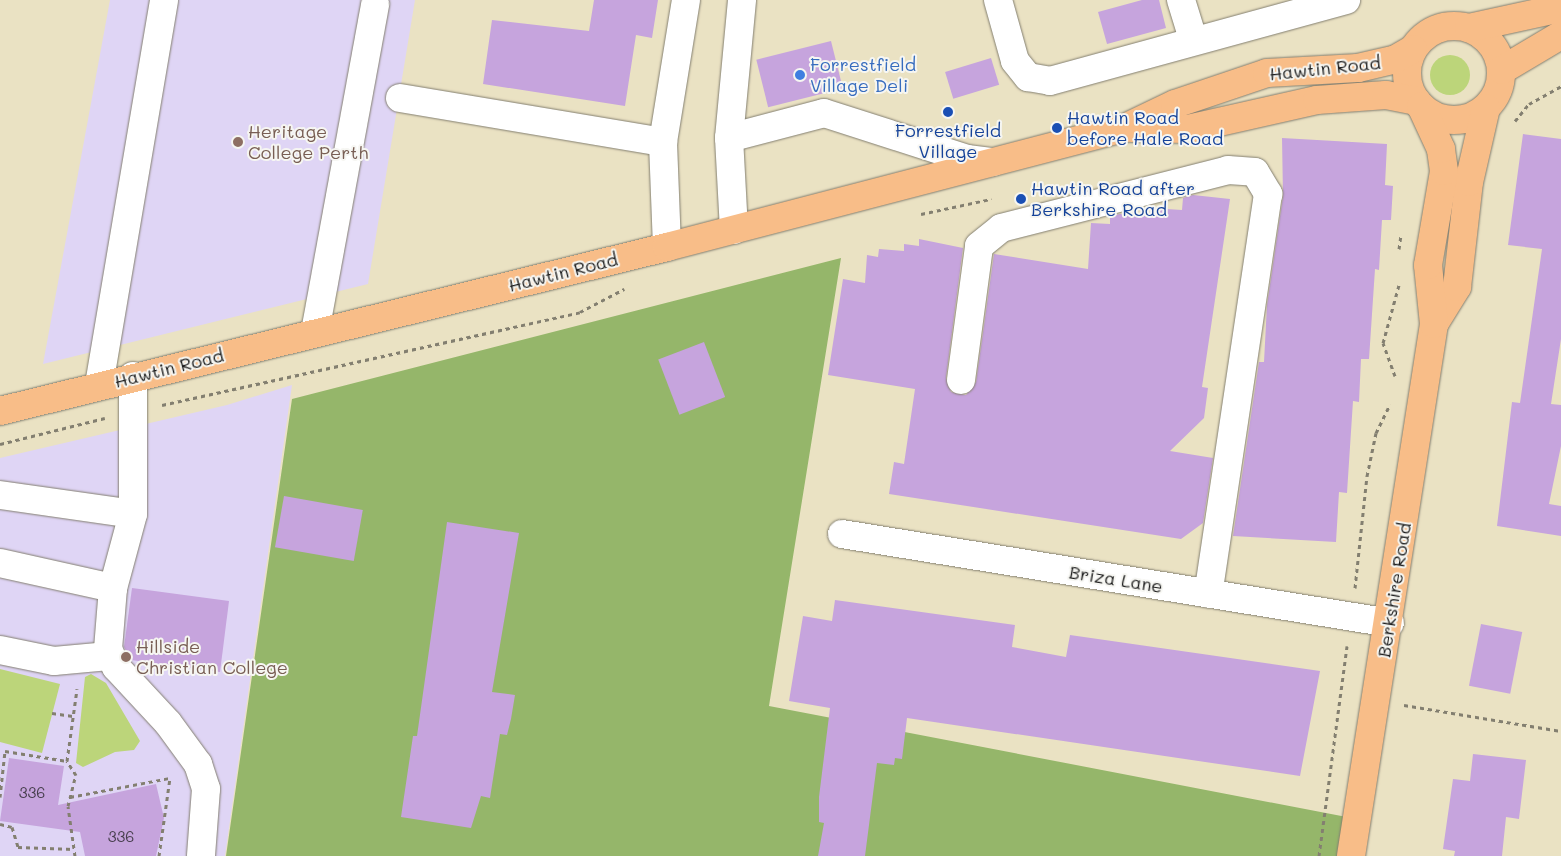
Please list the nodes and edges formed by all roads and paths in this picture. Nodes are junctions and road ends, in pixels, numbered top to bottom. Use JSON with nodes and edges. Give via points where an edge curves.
{"nodes":[{"id":1,"x":164,"y":0,"type":"edge"},
{"id":2,"x":686,"y":0,"type":"edge"},
{"id":3,"x":742,"y":0,"type":"edge"},
{"id":4,"x":998,"y":0,"type":"edge"},
{"id":5,"x":1181,"y":0,"type":"edge"},
{"id":6,"x":1346,"y":0,"type":"edge"},
{"id":7,"x":375,"y":4,"type":"dead end"},
{"id":8,"x":1561,"y":8,"type":"edge"},
{"id":9,"x":1469,"y":28,"type":"junction"},
{"id":10,"x":1561,"y":35,"type":"edge"},
{"id":11,"x":1193,"y":39,"type":"junction"},
{"id":12,"x":1413,"y":50,"type":"junction"},
{"id":13,"x":1502,"y":70,"type":"junction"},
{"id":14,"x":1561,"y":86,"type":"edge"},
{"id":15,"x":400,"y":98,"type":"dead end"},
{"id":16,"x":1419,"y":104,"type":"junction"},
{"id":17,"x":1486,"y":108,"type":"junction"},
{"id":18,"x":1512,"y":125,"type":"dead end"},
{"id":19,"x":1125,"y":128,"type":"junction"},
{"id":20,"x":729,"y":138,"type":"junction"},
{"id":21,"x":663,"y":142,"type":"junction"},
{"id":22,"x":993,"y":162,"type":"junction"},
{"id":23,"x":996,"y":197,"type":"dead end"},
{"id":24,"x":909,"y":216,"type":"dead end"},
{"id":25,"x":1403,"y":227,"type":"dead end"},
{"id":26,"x":734,"y":230,"type":"junction"},
{"id":27,"x":667,"y":247,"type":"junction"},
{"id":28,"x":1397,"y":260,"type":"dead end"},
{"id":29,"x":1399,"y":275,"type":"dead end"},
{"id":30,"x":632,"y":282,"type":"dead end"},
{"id":31,"x":1434,"y":324,"type":"junction"},
{"id":32,"x":316,"y":332,"type":"junction"},
{"id":33,"x":133,"y":376,"type":"junction"},
{"id":34,"x":961,"y":380,"type":"dead end"},
{"id":35,"x":1395,"y":384,"type":"dead end"},
{"id":36,"x":99,"y":385,"type":"junction"},
{"id":37,"x":1392,"y":400,"type":"dead end"},
{"id":38,"x":0,"y":411,"type":"edge"},
{"id":39,"x":133,"y":411,"type":"junction"},
{"id":40,"x":0,"y":444,"type":"edge"},
{"id":41,"x":0,"y":495,"type":"edge"},
{"id":42,"x":133,"y":514,"type":"junction"},
{"id":43,"x":842,"y":534,"type":"dead end"},
{"id":44,"x":0,"y":563,"type":"edge"},
{"id":45,"x":113,"y":588,"type":"junction"},
{"id":46,"x":1208,"y":594,"type":"junction"},
{"id":47,"x":1351,"y":616,"type":"junction"},
{"id":48,"x":1390,"y":623,"type":"junction"},
{"id":49,"x":109,"y":644,"type":"junction"},
{"id":50,"x":0,"y":650,"type":"edge"},
{"id":51,"x":78,"y":679,"type":"dead end"},
{"id":52,"x":1377,"y":700,"type":"junction"},
{"id":53,"x":52,"y":714,"type":"dead end"},
{"id":54,"x":73,"y":716,"type":"junction"},
{"id":55,"x":1561,"y":731,"type":"edge"},
{"id":56,"x":67,"y":761,"type":"junction"},
{"id":57,"x":170,"y":772,"type":"dead end"},
{"id":58,"x":170,"y":778,"type":"junction"},
{"id":59,"x":0,"y":797,"type":"edge"},
{"id":60,"x":70,"y":797,"type":"junction"},
{"id":61,"x":0,"y":824,"type":"edge"},
{"id":62,"x":74,"y":849,"type":"junction"},
{"id":63,"x":75,"y":856,"type":"edge"},
{"id":64,"x":158,"y":856,"type":"edge"},
{"id":65,"x":201,"y":856,"type":"edge"},
{"id":66,"x":1319,"y":856,"type":"edge"},
{"id":67,"x":1351,"y":856,"type":"edge"}],
"edges":[{"from":1,"to":36,"type":"street"},
{"from":2,"to":21,"type":"street"},
{"from":3,"to":20,"type":"street"},
{"from":4,"to":11,"type":"street","via":[[1015,61],[1028,77],[1050,81]]},
{"from":5,"to":11,"type":"street"},
{"from":6,"to":11,"type":"street"},
{"from":7,"to":32,"type":"street"},
{"from":8,"to":9,"type":"main road"},
{"from":9,"to":12,"type":"main road","via":[[1437,28]]},
{"from":9,"to":13,"type":"main road","via":[[1492,44]]},
{"from":10,"to":13,"type":"main road"},
{"from":12,"to":16,"type":"main road","via":[[1407,76]]},
{"from":12,"to":19,"type":"main road","name":"Hawtin Road","via":[[1394,60],[1358,68],[1267,72],[1175,104]]},
{"from":13,"to":17,"type":"main road","via":[[1495,97]]},
{"from":14,"to":18,"type":"path","via":[[1529,104]]},
{"from":15,"to":21,"type":"street"},
{"from":16,"to":17,"type":"main road","via":[[1433,115],[1460,120]]},
{"from":16,"to":19,"type":"main road","name":"Hawtin Road","via":[[1386,95],[1317,100],[1188,129]]},
{"from":16,"to":31,"type":"main road","name":"Berkshire Road","via":[[1441,149],[1444,171],[1428,265]]},
{"from":17,"to":31,"type":"main road","name":"Berkshire Road","via":[[1469,182],[1457,288]]},
{"from":19,"to":22,"type":"main road","name":"Hawtin Road"},
{"from":20,"to":22,"type":"street","via":[[824,113],[966,159]]},
{"from":20,"to":26,"type":"street"},
{"from":21,"to":27,"type":"street"},
{"from":22,"to":26,"type":"main road","name":"Hawtin Road"},
{"from":23,"to":24,"type":"path"},
{"from":25,"to":28,"type":"path"},
{"from":26,"to":27,"type":"main road","name":"Hawtin Road"},
{"from":27,"to":32,"type":"main road","name":"Hawtin Road"},
{"from":29,"to":35,"type":"path","via":[[1383,343]]},
{"from":30,"to":39,"type":"path","via":[[618,295],[580,312]]},
{"from":31,"to":48,"type":"main road","name":"Berkshire Road"},
{"from":32,"to":33,"type":"main road","name":"Hawtin Road"},
{"from":33,"to":36,"type":"main road","name":"Hawtin Road"},
{"from":33,"to":39,"type":"street"},
{"from":34,"to":46,"type":"street","via":[[980,246],[1001,228],[1228,170],[1256,172],[1268,194]]},
{"from":36,"to":38,"type":"main road","name":"Hawtin Road"},
{"from":37,"to":47,"type":"path","via":[[1376,433],[1366,476]]},
{"from":39,"to":40,"type":"path"},
{"from":39,"to":42,"type":"street"},
{"from":41,"to":42,"type":"street"},
{"from":42,"to":45,"type":"street"},
{"from":43,"to":46,"type":"street","name":"Briza Lane"},
{"from":44,"to":45,"type":"street"},
{"from":45,"to":49,"type":"street"},
{"from":46,"to":47,"type":"street","name":"Briza Lane"},
{"from":47,"to":48,"type":"street","name":"Briza Lane"},
{"from":47,"to":66,"type":"path"},
{"from":48,"to":52,"type":"main road","name":"Berkshire Road"},
{"from":49,"to":50,"type":"street","via":[[54,661]]},
{"from":49,"to":65,"type":"street","via":[[198,764],[206,789]]},
{"from":51,"to":54,"type":"path"},
{"from":52,"to":55,"type":"path"},
{"from":52,"to":67,"type":"main road","name":"Berkshire Road"},
{"from":53,"to":54,"type":"path"},
{"from":54,"to":56,"type":"path"},
{"from":56,"to":59,"type":"path","via":[[5,751]]},
{"from":56,"to":60,"type":"path","via":[[76,775]]},
{"from":57,"to":58,"type":"path"},
{"from":58,"to":60,"type":"path"},
{"from":58,"to":64,"type":"path"},
{"from":60,"to":62,"type":"path"},
{"from":61,"to":62,"type":"path","via":[[12,827],[18,848]]},
{"from":62,"to":63,"type":"path"}]}
